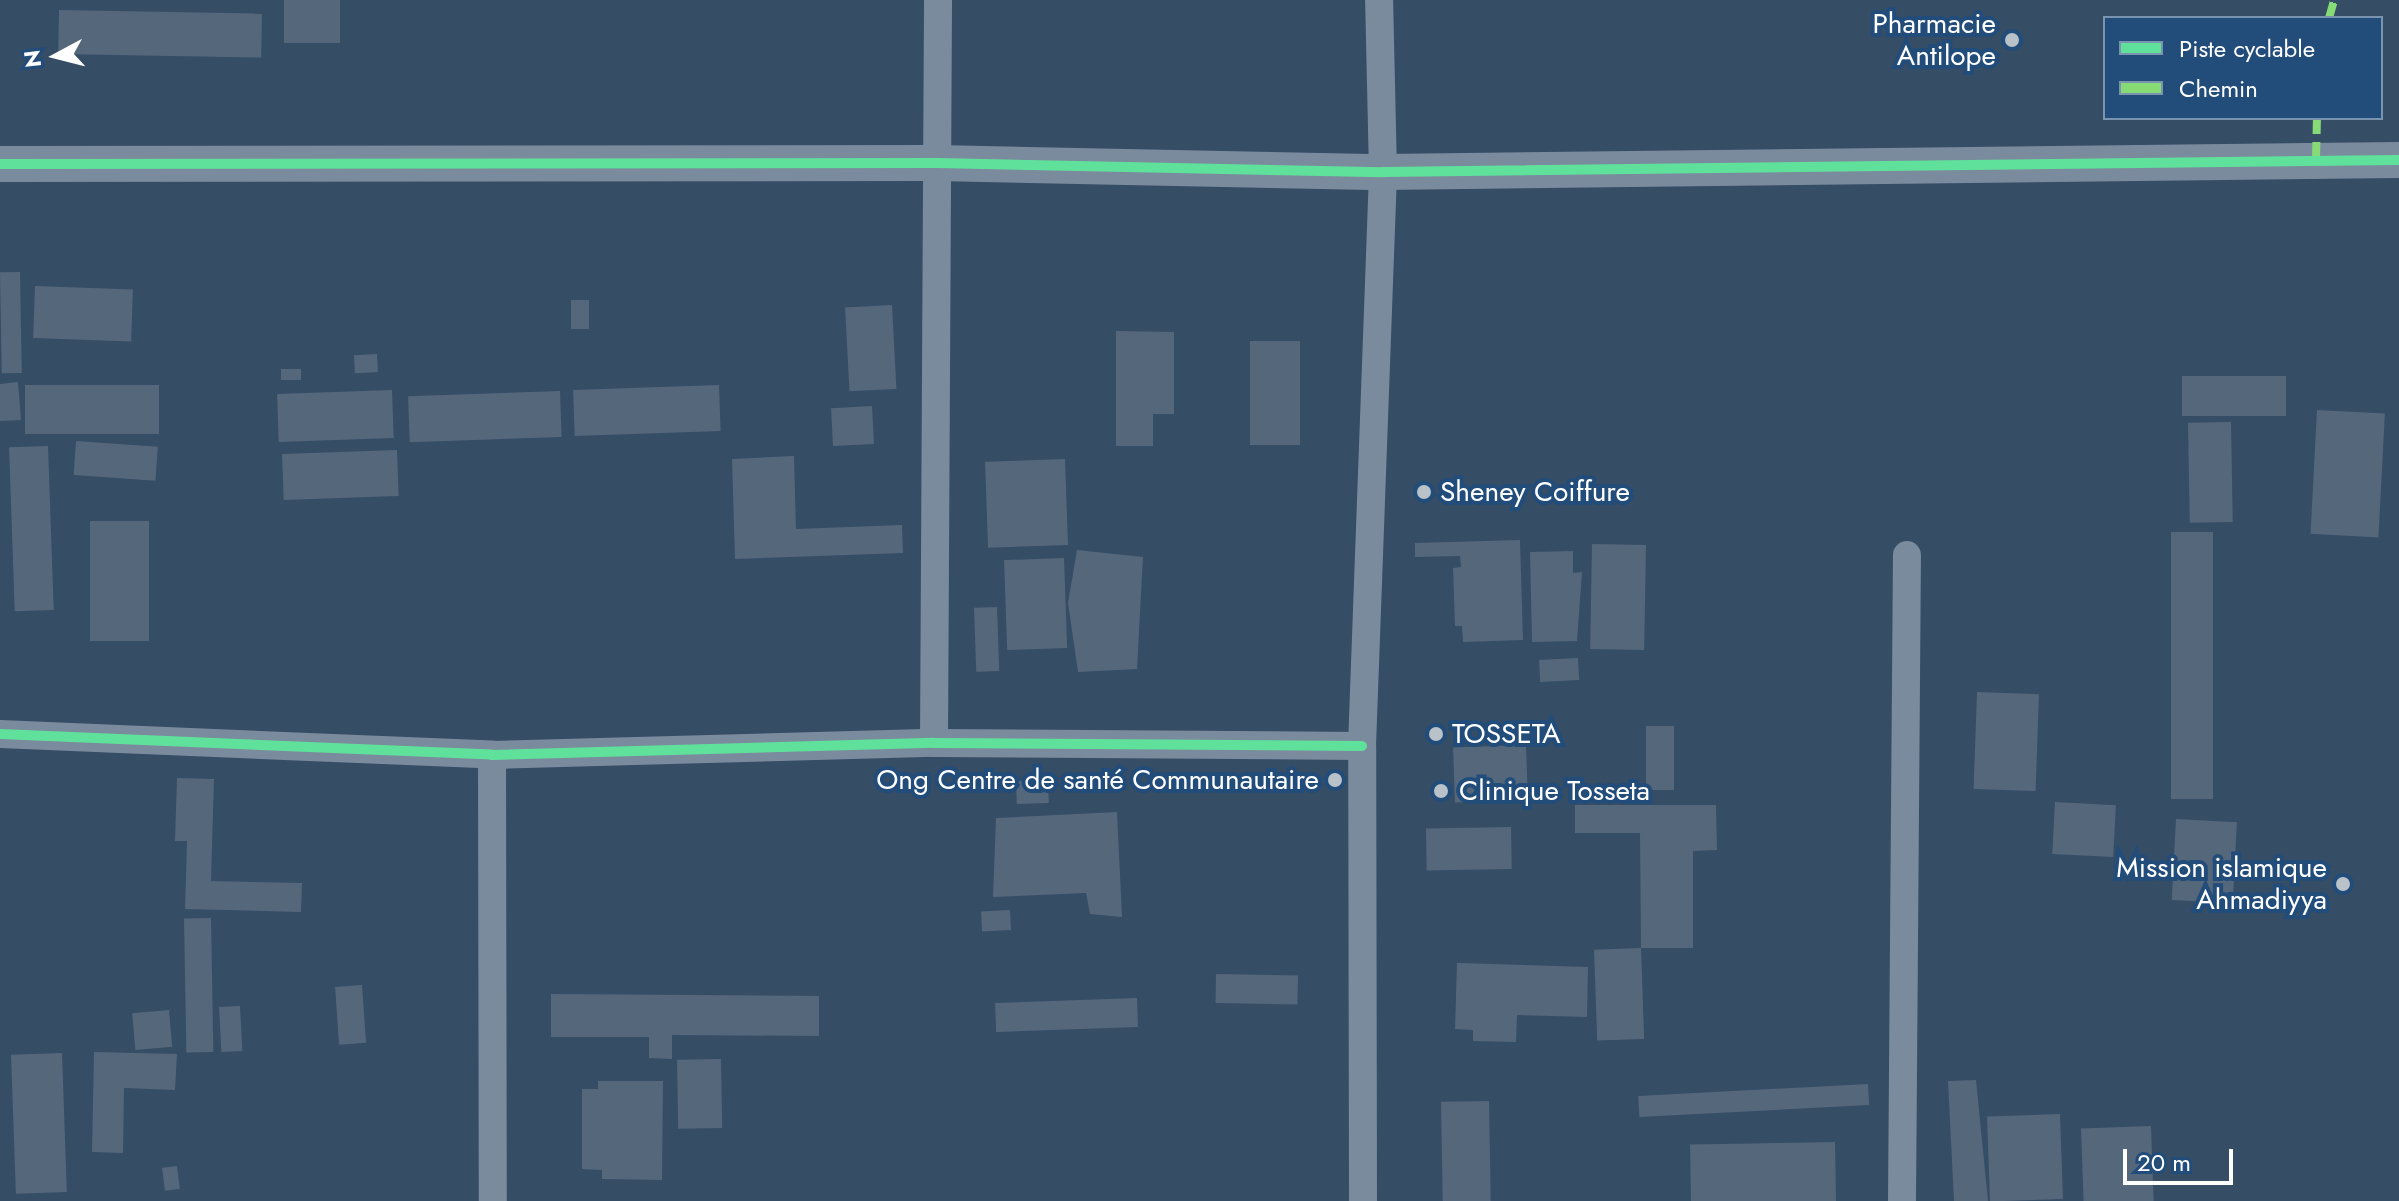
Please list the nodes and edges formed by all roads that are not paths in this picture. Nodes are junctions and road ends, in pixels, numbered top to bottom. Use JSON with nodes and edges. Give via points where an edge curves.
{"nodes":[{"id":1,"x":938,"y":0,"type":"edge"},
{"id":2,"x":1379,"y":0,"type":"edge"},
{"id":3,"x":2399,"y":160,"type":"edge"},
{"id":4,"x":937,"y":163,"type":"junction"},
{"id":5,"x":0,"y":164,"type":"edge"},
{"id":6,"x":1383,"y":172,"type":"junction"},
{"id":7,"x":1907,"y":555,"type":"dead end"},
{"id":8,"x":0,"y":734,"type":"edge"},
{"id":9,"x":934,"y":743,"type":"junction"},
{"id":10,"x":1362,"y":746,"type":"junction"},
{"id":11,"x":492,"y":755,"type":"junction"},
{"id":12,"x":493,"y":1201,"type":"edge"},
{"id":13,"x":1363,"y":1201,"type":"edge"},
{"id":14,"x":1902,"y":1201,"type":"edge"}],
"edges":[{"from":1,"to":4,"type":"street"},
{"from":2,"to":6,"type":"street"},
{"from":3,"to":6,"type":"street"},
{"from":4,"to":5,"type":"street"},
{"from":4,"to":6,"type":"street"},
{"from":4,"to":9,"type":"street"},
{"from":6,"to":10,"type":"street"},
{"from":7,"to":14,"type":"street"},
{"from":8,"to":11,"type":"street"},
{"from":9,"to":10,"type":"street"},
{"from":9,"to":11,"type":"street"},
{"from":10,"to":13,"type":"street"},
{"from":11,"to":12,"type":"street"}]}
